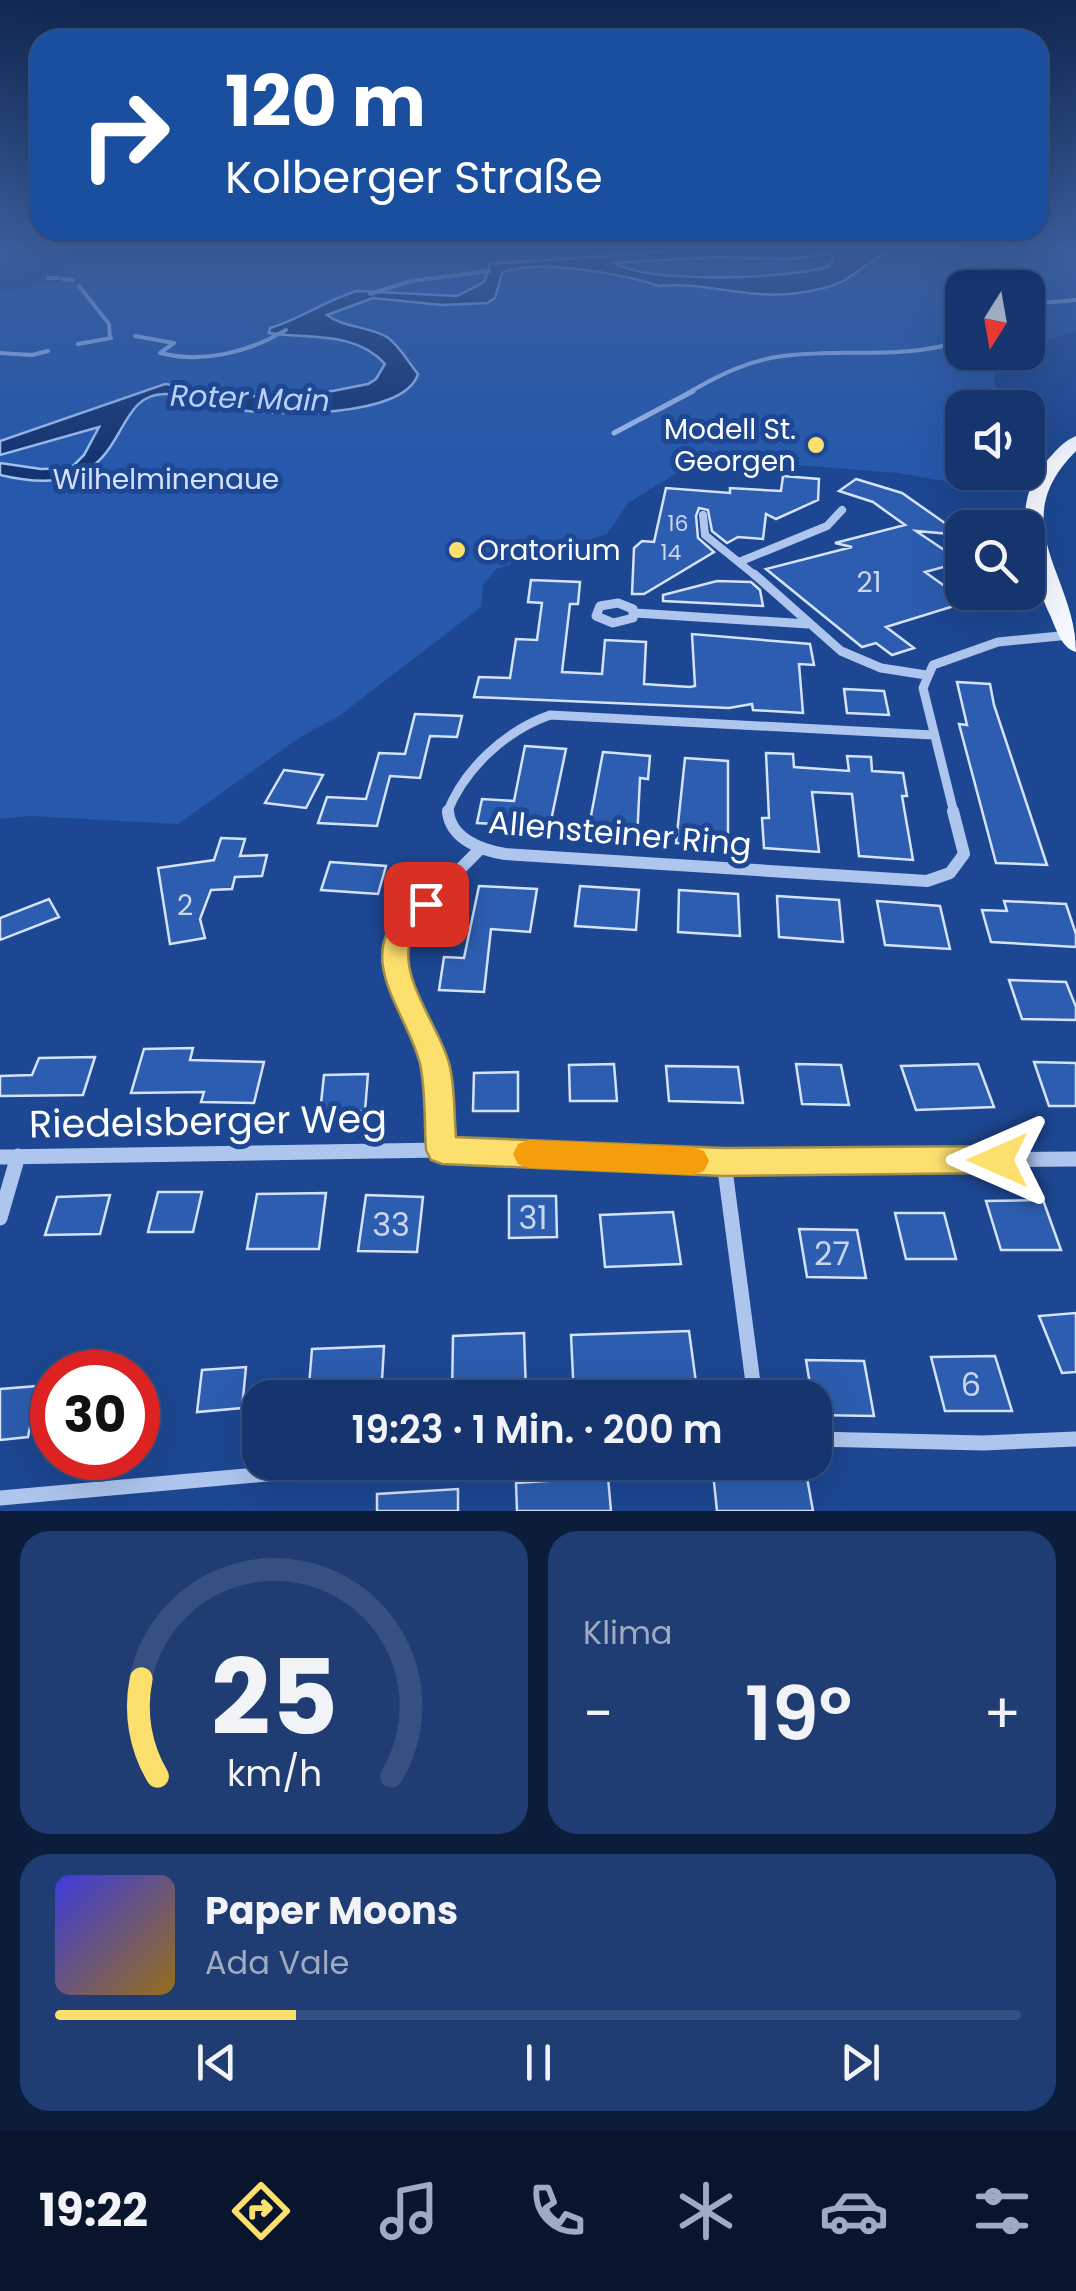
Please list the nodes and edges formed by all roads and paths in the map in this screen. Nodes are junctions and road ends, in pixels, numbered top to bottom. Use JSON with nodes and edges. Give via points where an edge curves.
{"nodes":[{"id":1,"x":1076,"y":441,"type":"edge"},
{"id":2,"x":842,"y":510,"type":"dead end"},
{"id":3,"x":703,"y":515,"type":"dead end"},
{"id":4,"x":739,"y":562,"type":"junction"},
{"id":5,"x":635,"y":612,"type":"dead end"},
{"id":6,"x":808,"y":624,"type":"junction"},
{"id":7,"x":1073,"y":640,"type":"edge"},
{"id":8,"x":926,"y":675,"type":"junction"},
{"id":9,"x":933,"y":735,"type":"junction"},
{"id":10,"x":479,"y":850,"type":"junction"},
{"id":11,"x":442,"y":1150,"type":"junction"},
{"id":12,"x":18,"y":1156,"type":"junction"},
{"id":13,"x":0,"y":1157,"type":"edge"},
{"id":14,"x":1076,"y":1159,"type":"edge"},
{"id":15,"x":724,"y":1162,"type":"junction"},
{"id":16,"x":0,"y":1218,"type":"edge"},
{"id":17,"x":754,"y":1380,"type":"edge"},
{"id":18,"x":1076,"y":1438,"type":"edge"},
{"id":19,"x":832,"y":1439,"type":"edge"},
{"id":20,"x":242,"y":1476,"type":"edge"},
{"id":21,"x":0,"y":1498,"type":"edge"}],
"edges":[{"from":1,"to":7,"type":"main road","via":[[1041,482],[1032,530],[1037,566]]},
{"from":2,"to":4,"type":"street","via":[[827,526]]},
{"from":3,"to":4,"type":"street","via":[[705,534]]},
{"from":4,"to":6,"type":"street"},
{"from":5,"to":6,"type":"street"},
{"from":6,"to":8,"type":"street","via":[[867,664]]},
{"from":7,"to":8,"type":"street","via":[[998,642],[932,665]]},
{"from":8,"to":9,"type":"street","name":"Allensteiner Ring"},
{"from":9,"to":10,"type":"street","name":"Allensteiner Ring","via":[[538,718],[514,730],[450,798],[446,815],[454,833]]},
{"from":9,"to":10,"type":"street","name":"Allensteiner Ring","via":[[964,854],[946,876],[908,880]]},
{"from":10,"to":11,"type":"street","via":[[399,931],[396,968],[435,1066]]},
{"from":11,"to":12,"type":"street","name":"Riedelsberger Weg"},
{"from":11,"to":15,"type":"street","name":"Riedelsberger Weg"},
{"from":12,"to":13,"type":"street","name":"Riedelsberger Weg"},
{"from":12,"to":16,"type":"street"},
{"from":14,"to":15,"type":"street","name":"Riedelsberger Weg"},
{"from":15,"to":17,"type":"street"},
{"from":18,"to":19,"type":"street"},
{"from":20,"to":21,"type":"street"}]}
